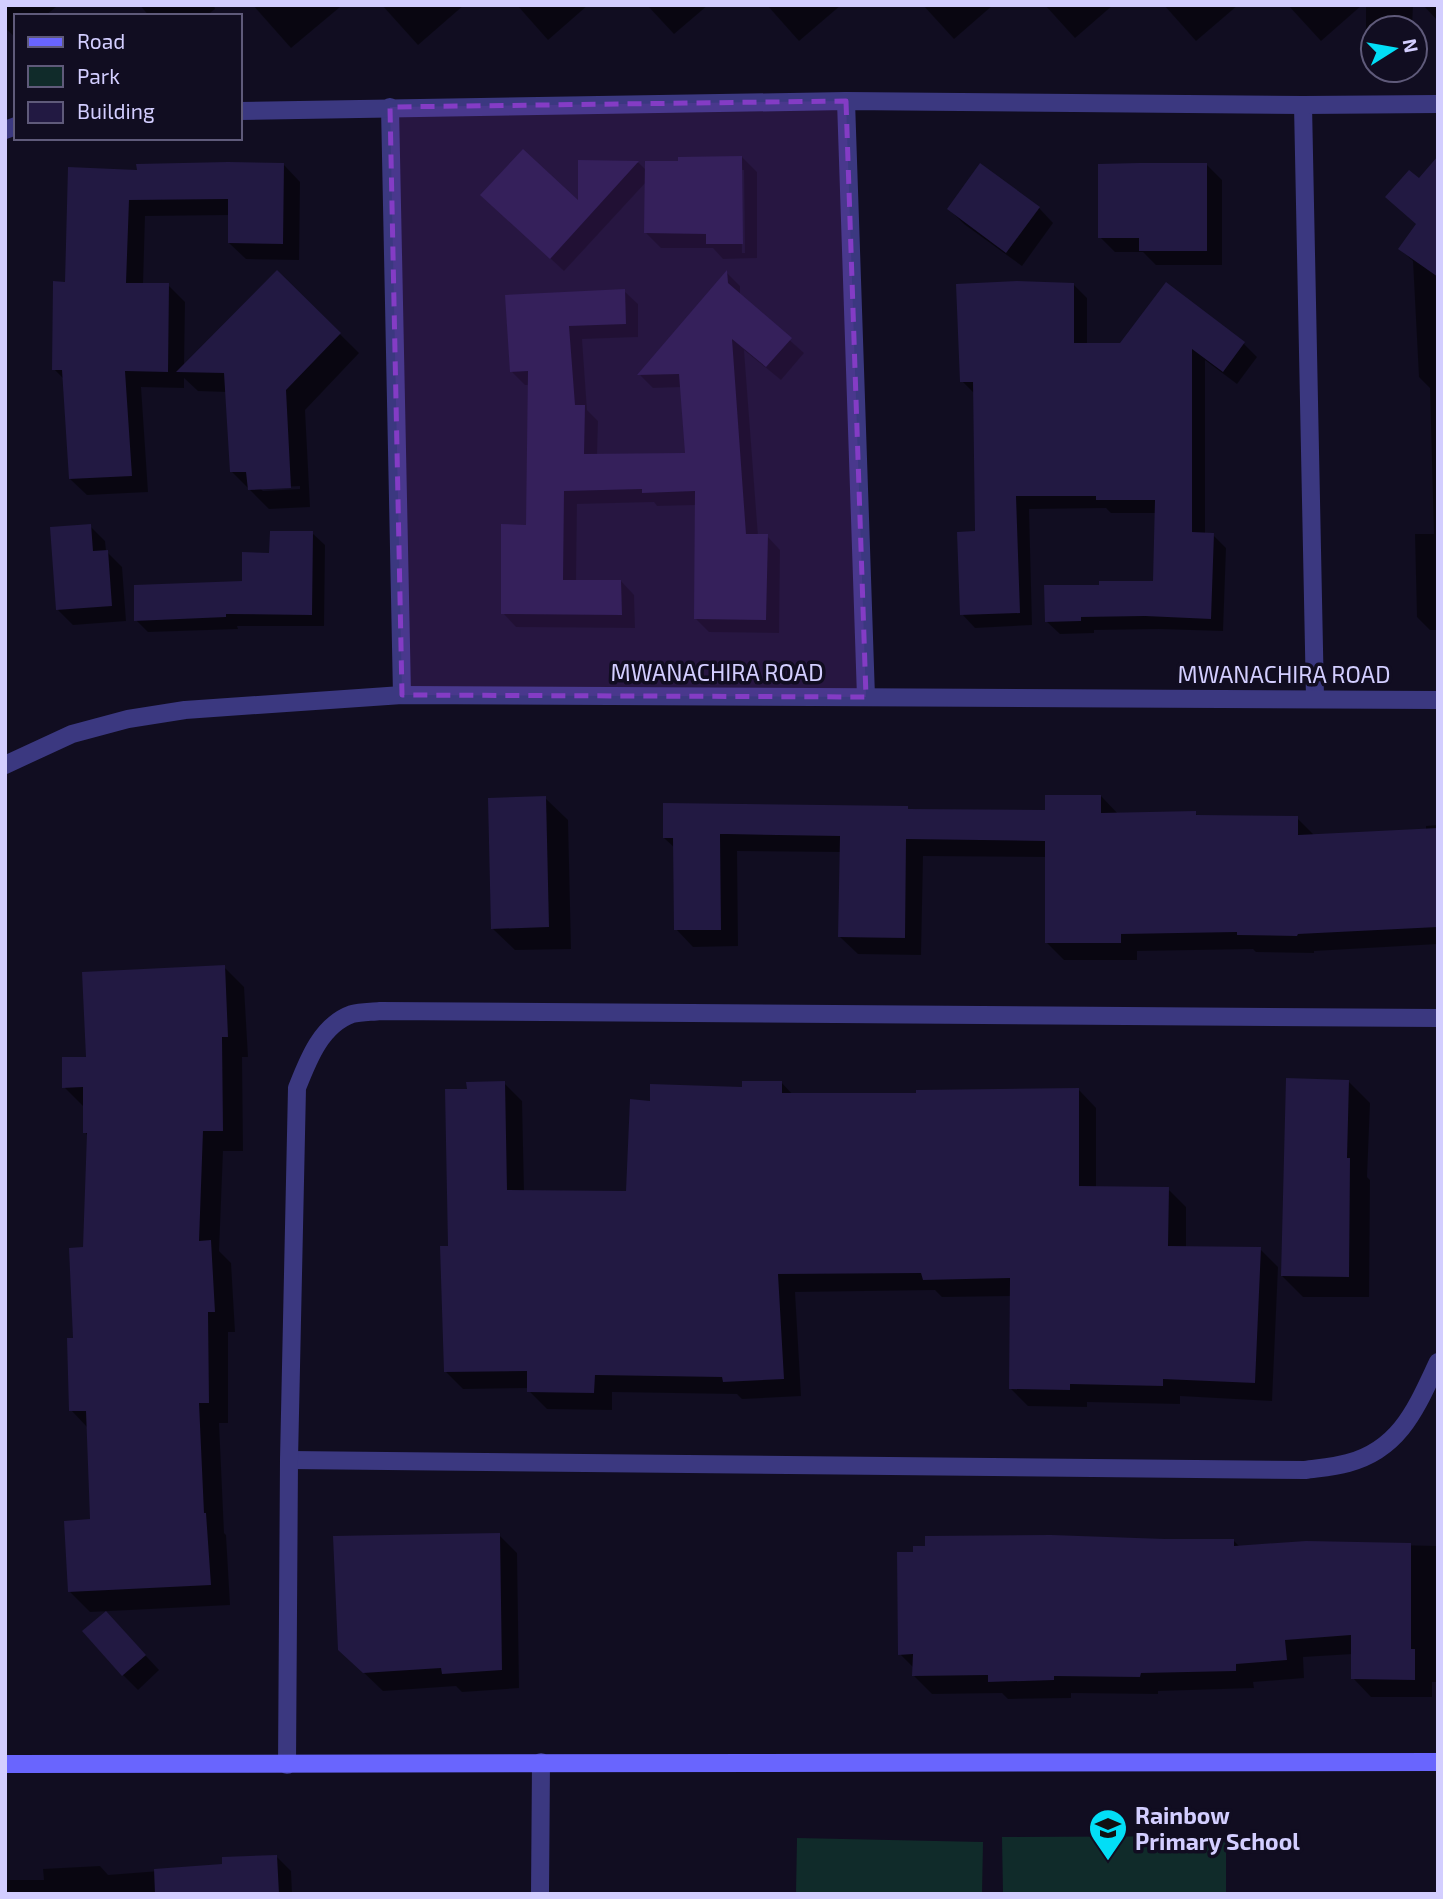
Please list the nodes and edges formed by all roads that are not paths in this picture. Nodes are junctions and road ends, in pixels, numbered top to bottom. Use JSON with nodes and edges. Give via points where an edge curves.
{"nodes":[{"id":1,"x":846,"y":101,"type":"junction"},
{"id":2,"x":1438,"y":104,"type":"edge"},
{"id":3,"x":1303,"y":105,"type":"junction"},
{"id":4,"x":390,"y":107,"type":"junction"},
{"id":5,"x":242,"y":111,"type":"edge"},
{"id":6,"x":402,"y":695,"type":"junction"},
{"id":7,"x":866,"y":697,"type":"junction"},
{"id":8,"x":1315,"y":698,"type":"junction"},
{"id":9,"x":1438,"y":700,"type":"edge"},
{"id":10,"x":5,"y":765,"type":"edge"},
{"id":11,"x":1438,"y":1018,"type":"edge"},
{"id":12,"x":1438,"y":1362,"type":"edge"},
{"id":13,"x":289,"y":1460,"type":"junction"},
{"id":14,"x":541,"y":1762,"type":"junction"},
{"id":15,"x":1438,"y":1762,"type":"edge"},
{"id":16,"x":5,"y":1764,"type":"edge"},
{"id":17,"x":287,"y":1765,"type":"junction"},
{"id":18,"x":540,"y":1894,"type":"edge"}],
"edges":[{"from":1,"to":3,"type":"street"},
{"from":1,"to":4,"type":"street"},
{"from":1,"to":7,"type":"street"},
{"from":2,"to":3,"type":"street"},
{"from":3,"to":8,"type":"street"},
{"from":4,"to":5,"type":"street"},
{"from":4,"to":6,"type":"street"},
{"from":6,"to":7,"type":"street","name":"MWANACHIRA ROAD"},
{"from":6,"to":10,"type":"street","name":"MWANACHIRA ROAD","via":[[185,710],[128,719],[72,734]]},
{"from":7,"to":8,"type":"street","name":"MWANACHIRA ROAD"},
{"from":8,"to":9,"type":"street","name":"MWANACHIRA ROAD"},
{"from":11,"to":13,"type":"street","via":[[352,1014],[327,1030],[297,1087]]},
{"from":12,"to":13,"type":"street","via":[[1411,1418],[1387,1444],[1349,1463],[1305,1470]]},
{"from":13,"to":17,"type":"street"},
{"from":14,"to":15,"type":"street"},
{"from":14,"to":17,"type":"street"},
{"from":14,"to":18,"type":"street"},
{"from":16,"to":17,"type":"street"}]}
